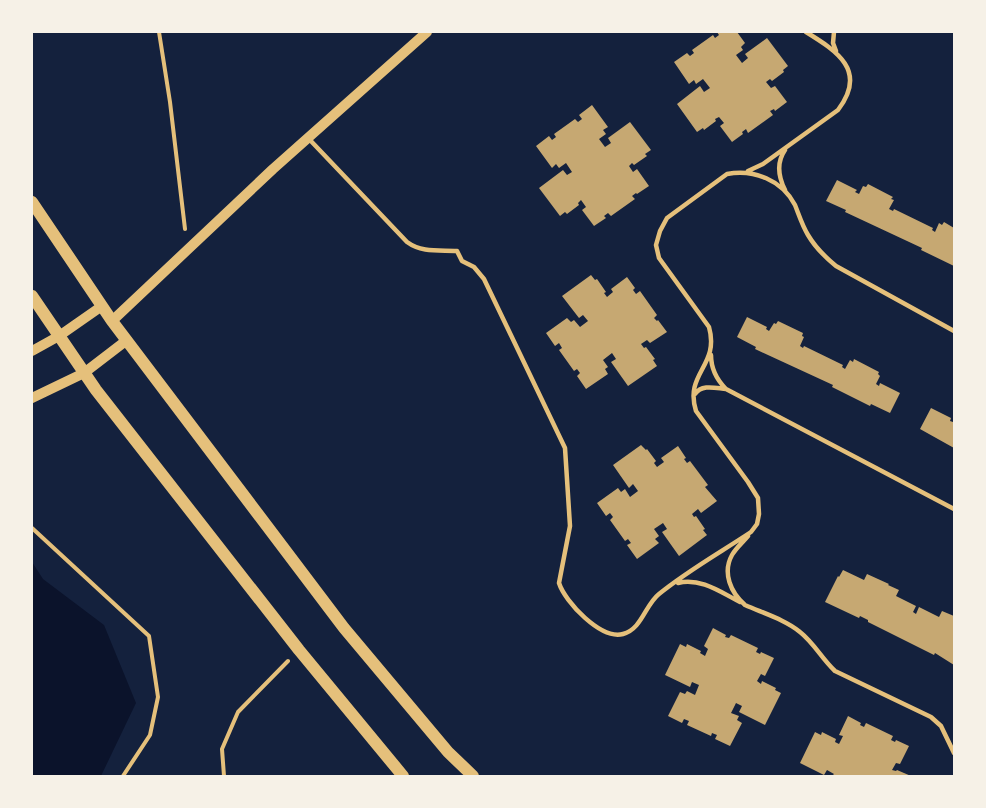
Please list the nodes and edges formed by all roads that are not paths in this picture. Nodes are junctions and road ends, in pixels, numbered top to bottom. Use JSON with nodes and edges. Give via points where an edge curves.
{"nodes":[{"id":1,"x":427,"y":32,"type":"edge"},
{"id":2,"x":806,"y":32,"type":"edge"},
{"id":3,"x":834,"y":32,"type":"edge"},
{"id":4,"x":836,"y":51,"type":"junction"},
{"id":5,"x":309,"y":139,"type":"junction"},
{"id":6,"x":786,"y":147,"type":"junction"},
{"id":7,"x":746,"y":172,"type":"junction"},
{"id":8,"x":786,"y":192,"type":"junction"},
{"id":9,"x":33,"y":204,"type":"edge"},
{"id":10,"x":32,"y":296,"type":"edge"},
{"id":11,"x":102,"y":306,"type":"junction"},
{"id":12,"x":112,"y":321,"type":"junction"},
{"id":13,"x":954,"y":331,"type":"edge"},
{"id":14,"x":59,"y":336,"type":"junction"},
{"id":15,"x":127,"y":340,"type":"junction"},
{"id":16,"x":32,"y":351,"type":"edge"},
{"id":17,"x":711,"y":355,"type":"junction"},
{"id":18,"x":84,"y":372,"type":"junction"},
{"id":19,"x":726,"y":389,"type":"junction"},
{"id":20,"x":694,"y":395,"type":"junction"},
{"id":21,"x":32,"y":398,"type":"edge"},
{"id":22,"x":954,"y":509,"type":"edge"},
{"id":23,"x":751,"y":532,"type":"junction"},
{"id":24,"x":672,"y":585,"type":"junction"},
{"id":25,"x":746,"y":604,"type":"junction"},
{"id":26,"x":954,"y":753,"type":"edge"},
{"id":27,"x":404,"y":777,"type":"edge"},
{"id":28,"x":473,"y":777,"type":"edge"}],
"edges":[{"from":1,"to":5,"type":"street"},
{"from":2,"to":4,"type":"lane"},
{"from":3,"to":4,"type":"lane"},
{"from":4,"to":6,"type":"lane","via":[[844,60],[850,81],[845,100],[838,110]]},
{"from":5,"to":12,"type":"street"},
{"from":5,"to":24,"type":"lane","via":[[407,243],[425,250],[457,251],[462,261],[484,279],[565,448],[570,526],[559,583],[567,600],[603,631],[623,634],[632,630],[658,595]]},
{"from":6,"to":7,"type":"lane"},
{"from":6,"to":8,"type":"lane","via":[[780,156],[779,173]]},
{"from":7,"to":8,"type":"lane","via":[[774,182]]},
{"from":7,"to":17,"type":"lane","via":[[728,174],[667,218],[656,246],[667,271],[709,327]]},
{"from":8,"to":13,"type":"lane","via":[[824,257]]},
{"from":9,"to":11,"type":"main road"},
{"from":10,"to":14,"type":"main road"},
{"from":11,"to":12,"type":"main road"},
{"from":11,"to":14,"type":"street"},
{"from":12,"to":15,"type":"main road"},
{"from":14,"to":16,"type":"street"},
{"from":14,"to":18,"type":"main road"},
{"from":15,"to":18,"type":"street"},
{"from":15,"to":28,"type":"main road","via":[[345,628]]},
{"from":17,"to":19,"type":"lane","via":[[718,382]]},
{"from":17,"to":20,"type":"lane","via":[[697,377]]},
{"from":18,"to":21,"type":"street"},
{"from":18,"to":27,"type":"main road","via":[[299,650]]},
{"from":19,"to":20,"type":"lane","via":[[703,388]]},
{"from":19,"to":22,"type":"lane"},
{"from":20,"to":23,"type":"lane","via":[[696,411],[758,498],[757,524]]},
{"from":23,"to":24,"type":"lane"},
{"from":23,"to":25,"type":"lane","via":[[731,556],[729,568],[732,589]]},
{"from":24,"to":25,"type":"lane","via":[[700,583]]},
{"from":25,"to":26,"type":"lane","via":[[798,630],[835,671],[931,717],[941,726]]}]}
